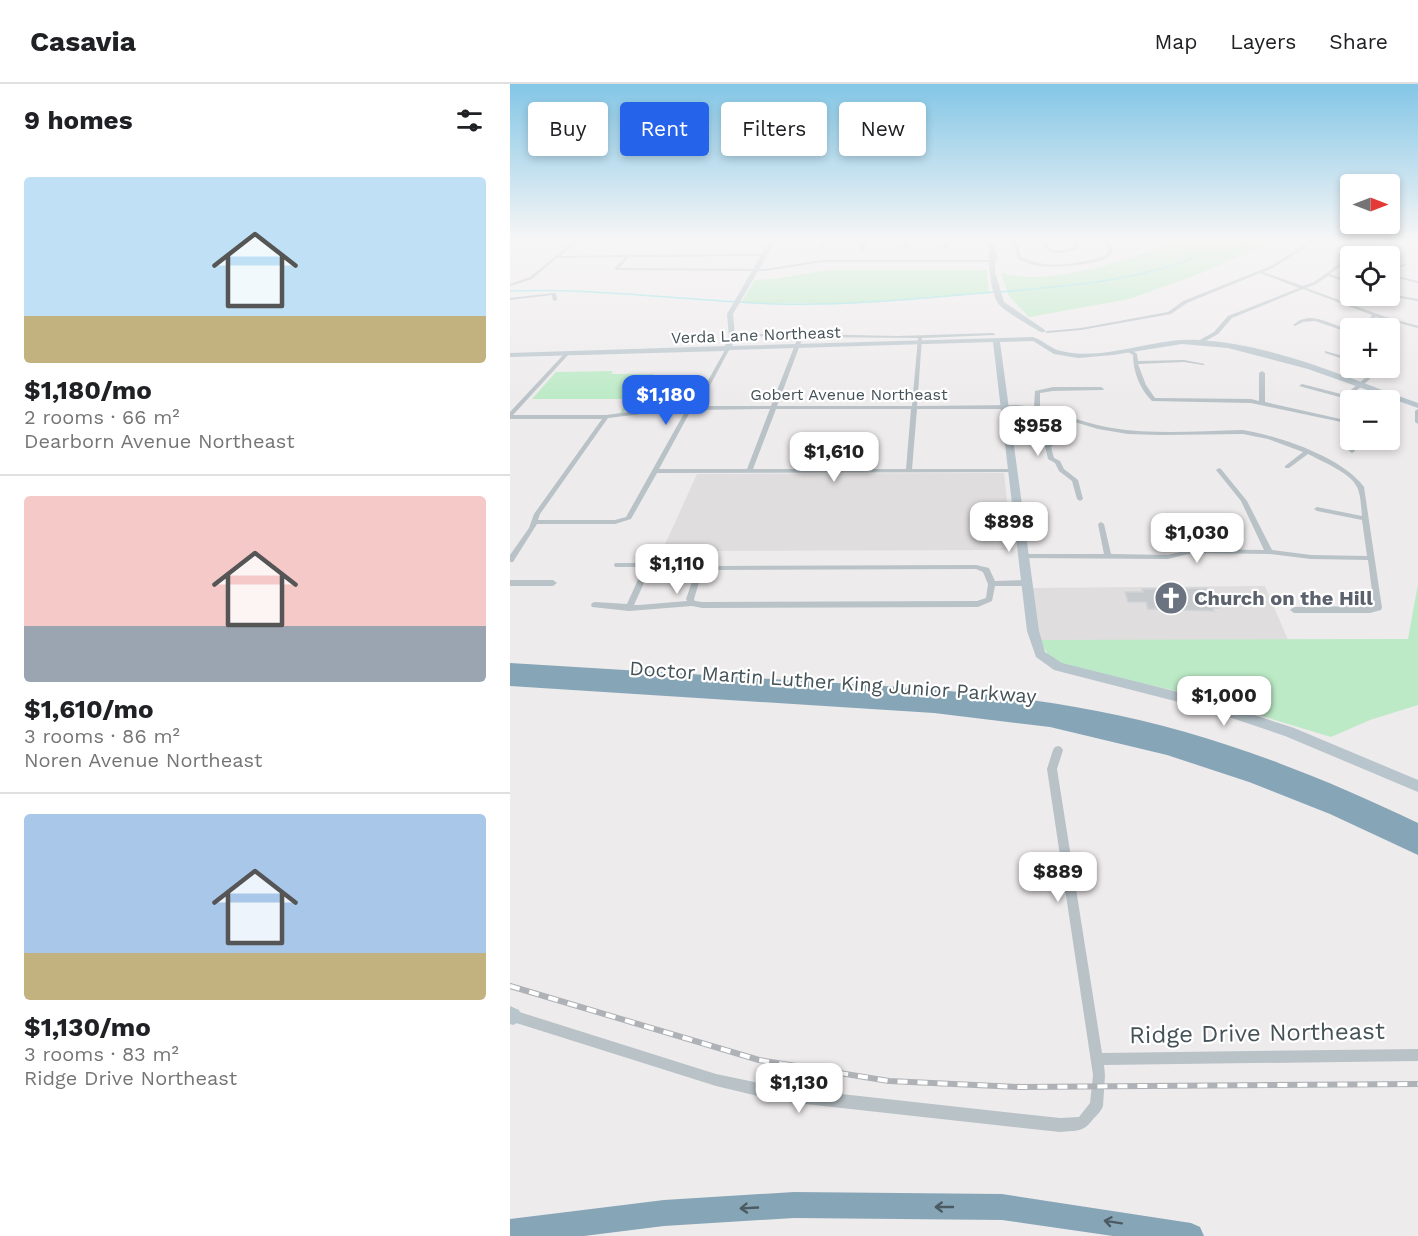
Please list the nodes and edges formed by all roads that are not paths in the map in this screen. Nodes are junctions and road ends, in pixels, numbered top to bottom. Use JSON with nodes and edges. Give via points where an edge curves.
{"nodes":[{"id":1,"x":741,"y":294,"type":"edge"},
{"id":2,"x":1001,"y":294,"type":"edge"},
{"id":3,"x":1206,"y":294,"type":"edge"},
{"id":4,"x":1286,"y":294,"type":"edge"},
{"id":5,"x":1320,"y":294,"type":"edge"},
{"id":6,"x":1400,"y":297,"type":"edge"},
{"id":7,"x":510,"y":299,"type":"edge"},
{"id":8,"x":555,"y":300,"type":"dead end"},
{"id":9,"x":1418,"y":300,"type":"edge"},
{"id":10,"x":1376,"y":315,"type":"junction"},
{"id":11,"x":1372,"y":318,"type":"edge"},
{"id":12,"x":1024,"y":320,"type":"junction"},
{"id":13,"x":1294,"y":325,"type":"dead end"},
{"id":14,"x":1418,"y":327,"type":"edge"},
{"id":15,"x":990,"y":328,"type":"dead end"},
{"id":16,"x":1340,"y":328,"type":"edge"},
{"id":17,"x":802,"y":334,"type":"junction"},
{"id":18,"x":751,"y":335,"type":"dead end"},
{"id":19,"x":1047,"y":335,"type":"junction"},
{"id":20,"x":1032,"y":336,"type":"junction"},
{"id":21,"x":998,"y":338,"type":"junction"},
{"id":22,"x":920,"y":340,"type":"junction"},
{"id":23,"x":1200,"y":342,"type":"junction"},
{"id":24,"x":795,"y":348,"type":"junction"},
{"id":25,"x":727,"y":350,"type":"junction"},
{"id":26,"x":1131,"y":351,"type":"junction"},
{"id":27,"x":1327,"y":352,"type":"dead end"},
{"id":28,"x":567,"y":354,"type":"junction"},
{"id":29,"x":1066,"y":354,"type":"junction"},
{"id":30,"x":510,"y":355,"type":"edge"},
{"id":31,"x":1340,"y":357,"type":"edge"},
{"id":32,"x":1135,"y":363,"type":"junction"},
{"id":33,"x":1203,"y":364,"type":"dead end"},
{"id":34,"x":1262,"y":373,"type":"dead end"},
{"id":35,"x":1368,"y":378,"type":"edge"},
{"id":36,"x":1359,"y":385,"type":"junction"},
{"id":37,"x":1302,"y":386,"type":"dead end"},
{"id":38,"x":1101,"y":389,"type":"dead end"},
{"id":39,"x":1354,"y":390,"type":"edge"},
{"id":40,"x":1340,"y":396,"type":"edge"},
{"id":41,"x":1262,"y":403,"type":"junction"},
{"id":42,"x":1005,"y":407,"type":"junction"},
{"id":43,"x":693,"y":408,"type":"junction"},
{"id":44,"x":772,"y":408,"type":"junction"},
{"id":45,"x":915,"y":408,"type":"junction"},
{"id":46,"x":1037,"y":409,"type":"junction"},
{"id":47,"x":1418,"y":409,"type":"edge"},
{"id":48,"x":1047,"y":411,"type":"junction"},
{"id":49,"x":510,"y":416,"type":"edge"},
{"id":50,"x":606,"y":417,"type":"junction"},
{"id":51,"x":1340,"y":420,"type":"edge"},
{"id":52,"x":1418,"y":422,"type":"edge"},
{"id":53,"x":1306,"y":453,"type":"junction"},
{"id":54,"x":1287,"y":467,"type":"dead end"},
{"id":55,"x":1219,"y":470,"type":"dead end"},
{"id":56,"x":655,"y":471,"type":"junction"},
{"id":57,"x":749,"y":471,"type":"junction"},
{"id":58,"x":909,"y":471,"type":"junction"},
{"id":59,"x":1014,"y":471,"type":"junction"},
{"id":60,"x":1080,"y":499,"type":"dead end"},
{"id":61,"x":1317,"y":509,"type":"dead end"},
{"id":62,"x":1366,"y":519,"type":"junction"},
{"id":63,"x":534,"y":522,"type":"junction"},
{"id":64,"x":1101,"y":524,"type":"dead end"},
{"id":65,"x":1181,"y":524,"type":"dead end"},
{"id":66,"x":1192,"y":551,"type":"junction"},
{"id":67,"x":1269,"y":552,"type":"junction"},
{"id":68,"x":1024,"y":556,"type":"junction"},
{"id":69,"x":1108,"y":557,"type":"junction"},
{"id":70,"x":1371,"y":558,"type":"junction"},
{"id":71,"x":510,"y":560,"type":"edge"},
{"id":72,"x":618,"y":565,"type":"dead end"},
{"id":73,"x":510,"y":583,"type":"edge"},
{"id":74,"x":553,"y":583,"type":"dead end"},
{"id":75,"x":1027,"y":583,"type":"junction"},
{"id":76,"x":992,"y":584,"type":"junction"},
{"id":77,"x":692,"y":603,"type":"junction"},
{"id":78,"x":595,"y":605,"type":"dead end"},
{"id":79,"x":629,"y":608,"type":"junction"},
{"id":80,"x":1294,"y":610,"type":"dead end"},
{"id":81,"x":510,"y":669,"type":"edge"},
{"id":82,"x":510,"y":680,"type":"edge"},
{"id":83,"x":1058,"y":750,"type":"dead end"},
{"id":84,"x":1418,"y":786,"type":"edge"},
{"id":85,"x":1418,"y":832,"type":"edge"},
{"id":86,"x":1418,"y":846,"type":"edge"},
{"id":87,"x":511,"y":1015,"type":"edge"},
{"id":88,"x":1418,"y":1055,"type":"edge"},
{"id":89,"x":1097,"y":1059,"type":"junction"},
{"id":90,"x":510,"y":1232,"type":"edge"},
{"id":91,"x":1191,"y":1236,"type":"edge"}],
"edges":[{"from":1,"to":25,"type":"street","via":[[728,318],[732,340]]},
{"from":2,"to":12,"type":"street","via":[[1003,301]]},
{"from":3,"to":19,"type":"street","via":[[1169,313]]},
{"from":4,"to":23,"type":"street","via":[[1230,317],[1216,333]]},
{"from":5,"to":10,"type":"street"},
{"from":6,"to":9,"type":"street"},
{"from":7,"to":8,"type":"street","via":[[554,294]]},
{"from":10,"to":11,"type":"street"},
{"from":10,"to":14,"type":"street"},
{"from":12,"to":19,"type":"street"},
{"from":12,"to":20,"type":"street"},
{"from":13,"to":16,"type":"street","via":[[1306,318]]},
{"from":15,"to":21,"type":"street"},
{"from":17,"to":18,"type":"street"},
{"from":17,"to":22,"type":"street"},
{"from":17,"to":24,"type":"street"},
{"from":19,"to":20,"type":"street","name":"Verda Lane Northeast"},
{"from":19,"to":29,"type":"street","via":[[1051,345]]},
{"from":20,"to":21,"type":"street","name":"Verda Lane Northeast"},
{"from":20,"to":29,"type":"street","via":[[1052,350]]},
{"from":21,"to":22,"type":"street","name":"Verda Lane Northeast"},
{"from":21,"to":42,"type":"street"},
{"from":22,"to":24,"type":"street","name":"Verda Lane Northeast"},
{"from":22,"to":45,"type":"street"},
{"from":23,"to":26,"type":"street","via":[[1176,342]]},
{"from":23,"to":36,"type":"street","via":[[1261,352]]},
{"from":24,"to":25,"type":"street","name":"Verda Lane Northeast"},
{"from":24,"to":44,"type":"street"},
{"from":25,"to":28,"type":"street","name":"Verda Lane Northeast"},
{"from":25,"to":43,"type":"street"},
{"from":26,"to":29,"type":"street","via":[[1091,356]]},
{"from":26,"to":32,"type":"street","via":[[1136,356]]},
{"from":27,"to":31,"type":"street"},
{"from":28,"to":30,"type":"street","name":"Verda Lane Northeast"},
{"from":28,"to":49,"type":"street"},
{"from":32,"to":33,"type":"street"},
{"from":32,"to":41,"type":"street","via":[[1154,400]]},
{"from":34,"to":41,"type":"street"},
{"from":35,"to":36,"type":"street"},
{"from":36,"to":39,"type":"street"},
{"from":36,"to":47,"type":"street"},
{"from":37,"to":40,"type":"street"},
{"from":38,"to":46,"type":"street","via":[[1037,392]]},
{"from":41,"to":51,"type":"street"},
{"from":42,"to":45,"type":"street","name":"Gobert Avenue Northeast"},
{"from":42,"to":46,"type":"street","name":"Gobert Avenue Northeast"},
{"from":42,"to":59,"type":"street"},
{"from":43,"to":44,"type":"street","name":"Gobert Avenue Northeast"},
{"from":43,"to":50,"type":"street","name":"Gobert Avenue Northeast"},
{"from":43,"to":56,"type":"street"},
{"from":44,"to":45,"type":"street","name":"Gobert Avenue Northeast"},
{"from":44,"to":57,"type":"street"},
{"from":45,"to":58,"type":"street"},
{"from":46,"to":48,"type":"street","name":"Gobert Avenue Northeast"},
{"from":47,"to":52,"type":"street"},
{"from":48,"to":53,"type":"street","name":"Gobert Avenue Northeast","via":[[1123,432],[1257,433]]},
{"from":48,"to":60,"type":"street","via":[[1042,418],[1045,431],[1053,436],[1054,442],[1048,447],[1051,459],[1075,480]]},
{"from":49,"to":50,"type":"street","name":"Gobert Avenue Northeast"},
{"from":50,"to":63,"type":"street"},
{"from":53,"to":54,"type":"street"},
{"from":53,"to":62,"type":"street","name":"Gobert Avenue Northeast","via":[[1355,477],[1361,487]]},
{"from":55,"to":67,"type":"street","via":[[1244,501]]},
{"from":56,"to":57,"type":"street"},
{"from":56,"to":63,"type":"street","via":[[626,520]]},
{"from":57,"to":58,"type":"street"},
{"from":58,"to":59,"type":"street"},
{"from":59,"to":68,"type":"street"},
{"from":61,"to":62,"type":"street"},
{"from":62,"to":70,"type":"street","name":"Gobert Avenue Northeast"},
{"from":63,"to":71,"type":"street"},
{"from":64,"to":69,"type":"street"},
{"from":65,"to":66,"type":"street"},
{"from":66,"to":67,"type":"street"},
{"from":66,"to":69,"type":"street","via":[[1167,557]]},
{"from":67,"to":70,"type":"street","via":[[1317,558]]},
{"from":68,"to":69,"type":"street"},
{"from":68,"to":75,"type":"street"},
{"from":70,"to":80,"type":"street","name":"Gobert Avenue Northeast","via":[[1378,608]]},
{"from":72,"to":79,"type":"street","via":[[637,565],[645,572]]},
{"from":73,"to":74,"type":"street"},
{"from":75,"to":76,"type":"street"},
{"from":75,"to":84,"type":"street","via":[[1034,638],[1043,658],[1070,671],[1202,703],[1289,732]]},
{"from":76,"to":77,"type":"street","via":[[988,599],[978,604]]},
{"from":76,"to":77,"type":"street","via":[[986,570],[976,567],[712,568],[698,575],[690,596]]},
{"from":77,"to":79,"type":"street"},
{"from":78,"to":79,"type":"street"},
{"from":81,"to":85,"type":"highway","name":"Doctor Martin Luther King Junior Parkway","via":[[932,695],[1051,709],[1158,733],[1239,757],[1343,797]]},
{"from":82,"to":86,"type":"highway","name":"Doctor Martin Luther King Junior Parkway","via":[[911,705],[1056,722],[1236,768],[1335,806]]},
{"from":83,"to":89,"type":"street","via":[[1052,769]]},
{"from":87,"to":89,"type":"street","via":[[716,1080],[778,1094],[1060,1125],[1076,1125],[1088,1118],[1099,1099]]},
{"from":88,"to":89,"type":"street","name":"Ridge Drive Northeast"},
{"from":91,"to":90,"type":"highway","one_way":true,"via":[[1002,1207],[794,1206],[664,1213]]}]}
